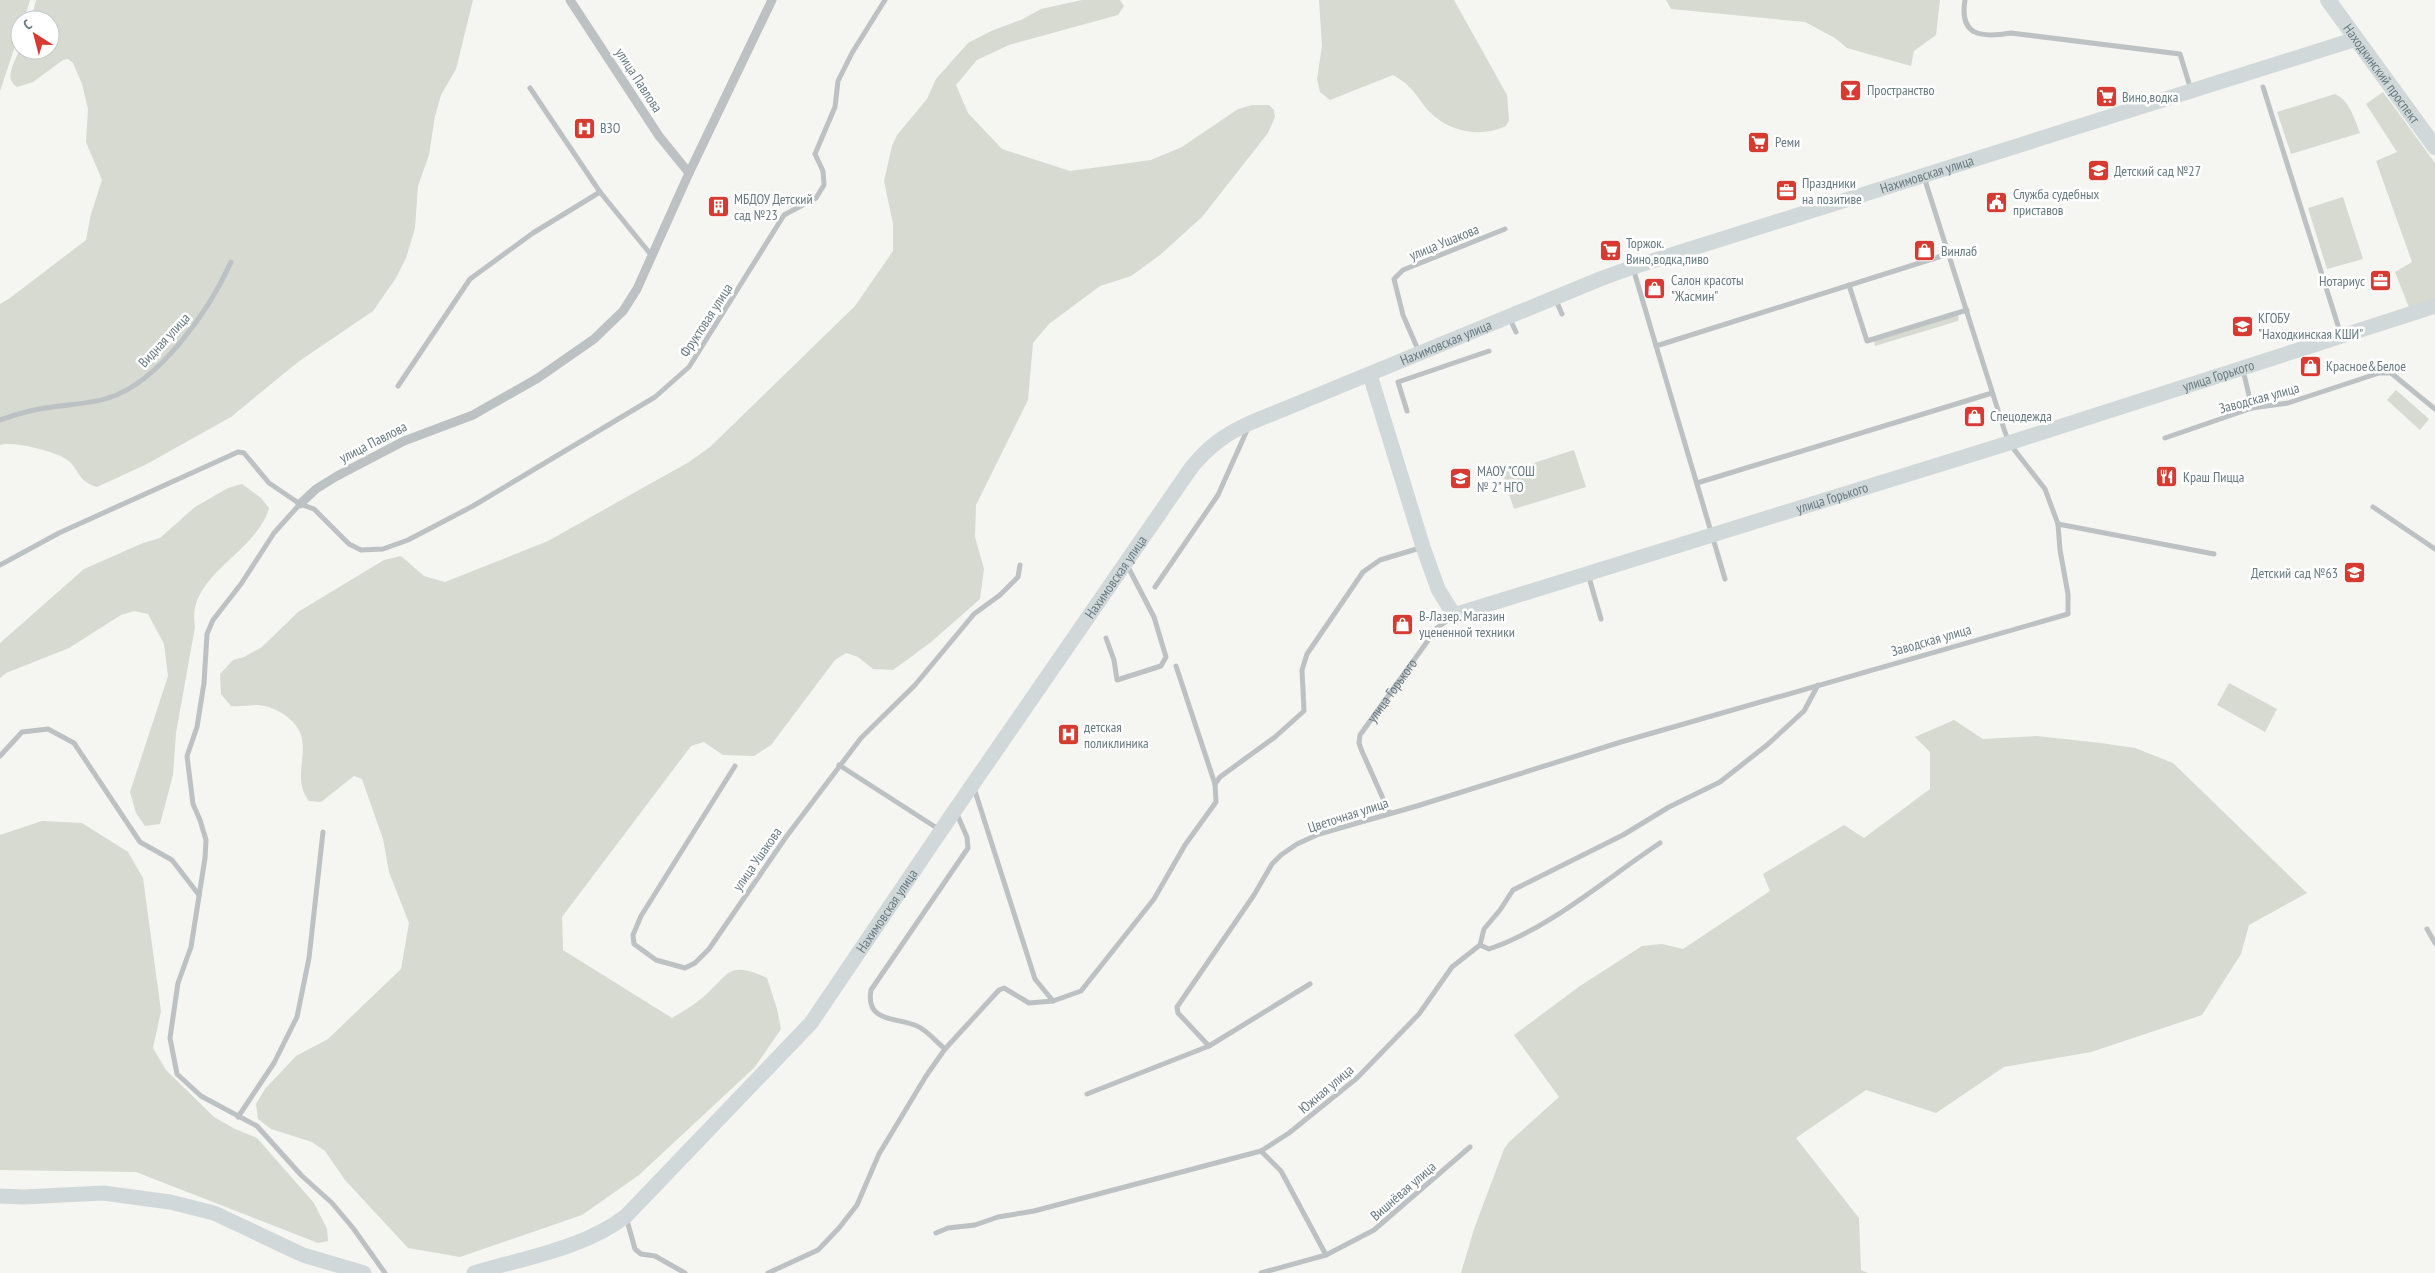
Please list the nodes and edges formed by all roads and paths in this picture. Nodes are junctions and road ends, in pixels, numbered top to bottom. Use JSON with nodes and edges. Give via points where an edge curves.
{"nodes":[{"id":1,"x":570,"y":0,"type":"edge"},
{"id":2,"x":772,"y":0,"type":"edge"},
{"id":3,"x":885,"y":0,"type":"edge"},
{"id":4,"x":1966,"y":0,"type":"edge"},
{"id":5,"x":2328,"y":0,"type":"edge"},
{"id":6,"x":2356,"y":39,"type":"junction"},
{"id":7,"x":2263,"y":87,"type":"dead end"},
{"id":8,"x":530,"y":88,"type":"dead end"},
{"id":9,"x":2192,"y":92,"type":"junction"},
{"id":10,"x":2435,"y":147,"type":"edge"},
{"id":11,"x":689,"y":173,"type":"junction"},
{"id":12,"x":1924,"y":176,"type":"junction"},
{"id":13,"x":600,"y":192,"type":"junction"},
{"id":14,"x":1505,"y":229,"type":"dead end"},
{"id":15,"x":1948,"y":254,"type":"junction"},
{"id":16,"x":652,"y":256,"type":"junction"},
{"id":17,"x":231,"y":262,"type":"dead end"},
{"id":18,"x":1633,"y":267,"type":"junction"},
{"id":19,"x":1848,"y":285,"type":"junction"},
{"id":20,"x":1555,"y":298,"type":"junction"},
{"id":21,"x":2435,"y":306,"type":"edge"},
{"id":22,"x":1967,"y":310,"type":"junction"},
{"id":23,"x":1562,"y":314,"type":"dead end"},
{"id":24,"x":1509,"y":317,"type":"junction"},
{"id":25,"x":1516,"y":332,"type":"dead end"},
{"id":26,"x":2341,"y":336,"type":"junction"},
{"id":27,"x":1656,"y":346,"type":"junction"},
{"id":28,"x":1489,"y":351,"type":"dead end"},
{"id":29,"x":1420,"y":354,"type":"junction"},
{"id":30,"x":2242,"y":368,"type":"junction"},
{"id":31,"x":1370,"y":375,"type":"junction"},
{"id":32,"x":398,"y":386,"type":"dead end"},
{"id":33,"x":1992,"y":393,"type":"junction"},
{"id":34,"x":2252,"y":408,"type":"junction"},
{"id":35,"x":2435,"y":409,"type":"edge"},
{"id":36,"x":1407,"y":411,"type":"dead end"},
{"id":37,"x":0,"y":420,"type":"edge"},
{"id":38,"x":1250,"y":424,"type":"junction"},
{"id":39,"x":2165,"y":438,"type":"dead end"},
{"id":40,"x":2009,"y":443,"type":"junction"},
{"id":41,"x":1697,"y":483,"type":"junction"},
{"id":42,"x":300,"y":504,"type":"junction"},
{"id":43,"x":2374,"y":506,"type":"dead end"},
{"id":44,"x":2058,"y":524,"type":"junction"},
{"id":45,"x":1712,"y":534,"type":"junction"},
{"id":46,"x":1423,"y":547,"type":"junction"},
{"id":47,"x":2435,"y":549,"type":"edge"},
{"id":48,"x":2214,"y":554,"type":"dead end"},
{"id":49,"x":1126,"y":562,"type":"junction"},
{"id":50,"x":0,"y":565,"type":"edge"},
{"id":51,"x":1020,"y":565,"type":"dead end"},
{"id":52,"x":1588,"y":574,"type":"junction"},
{"id":53,"x":1725,"y":579,"type":"dead end"},
{"id":54,"x":1155,"y":587,"type":"dead end"},
{"id":55,"x":1454,"y":616,"type":"junction"},
{"id":56,"x":1601,"y":619,"type":"dead end"},
{"id":57,"x":1106,"y":638,"type":"dead end"},
{"id":58,"x":1176,"y":666,"type":"dead end"},
{"id":59,"x":1818,"y":685,"type":"junction"},
{"id":60,"x":1621,"y":742,"type":"joint"},
{"id":61,"x":0,"y":756,"type":"edge"},
{"id":62,"x":839,"y":765,"type":"junction"},
{"id":63,"x":735,"y":766,"type":"dead end"},
{"id":64,"x":973,"y":784,"type":"junction"},
{"id":65,"x":1215,"y":784,"type":"junction"},
{"id":66,"x":955,"y":810,"type":"junction"},
{"id":67,"x":1389,"y":812,"type":"junction"},
{"id":68,"x":941,"y":831,"type":"junction"},
{"id":69,"x":323,"y":832,"type":"dead end"},
{"id":70,"x":1660,"y":843,"type":"dead end"},
{"id":71,"x":199,"y":895,"type":"junction"},
{"id":72,"x":2427,"y":929,"type":"dead end"},
{"id":73,"x":2435,"y":943,"type":"edge"},
{"id":74,"x":1480,"y":945,"type":"junction"},
{"id":75,"x":1310,"y":984,"type":"dead end"},
{"id":76,"x":1053,"y":1002,"type":"junction"},
{"id":77,"x":1209,"y":1046,"type":"junction"},
{"id":78,"x":945,"y":1048,"type":"junction"},
{"id":79,"x":1087,"y":1094,"type":"dead end"},
{"id":80,"x":238,"y":1117,"type":"junction"},
{"id":81,"x":1470,"y":1147,"type":"dead end"},
{"id":82,"x":1261,"y":1151,"type":"junction"},
{"id":83,"x":0,"y":1196,"type":"edge"},
{"id":84,"x":626,"y":1216,"type":"junction"},
{"id":85,"x":936,"y":1233,"type":"dead end"},
{"id":86,"x":1326,"y":1255,"type":"junction"},
{"id":87,"x":364,"y":1273,"type":"edge"},
{"id":88,"x":385,"y":1273,"type":"edge"},
{"id":89,"x":474,"y":1273,"type":"edge"},
{"id":90,"x":685,"y":1273,"type":"edge"},
{"id":91,"x":768,"y":1273,"type":"edge"},
{"id":92,"x":1261,"y":1273,"type":"edge"}],
"edges":[{"from":1,"to":11,"type":"street","name":"улица Павлова","via":[[659,136]]},
{"from":2,"to":11,"type":"street","name":"улица Павлова"},
{"from":3,"to":42,"type":"street","name":"Фруктовая улица","via":[[838,81],[835,107],[815,154],[823,171],[824,185],[816,198],[784,215],[689,367],[655,397],[472,506],[408,540],[383,549],[361,550],[349,544],[314,509]]},
{"from":4,"to":9,"type":"street","via":[[1963,16],[1976,34],[1997,36],[2011,33],[2180,54]]},
{"from":5,"to":6,"type":"main road","name":"Находкинский проспект"},
{"from":6,"to":9,"type":"main road","name":"Нахимовская улица"},
{"from":6,"to":10,"type":"main road","name":"Находкинский проспект"},
{"from":7,"to":26,"type":"street"},
{"from":8,"to":13,"type":"street"},
{"from":9,"to":12,"type":"main road","name":"Нахимовская улица"},
{"from":11,"to":16,"type":"street","name":"улица Павлова"},
{"from":12,"to":15,"type":"street","name":"Заводская улица"},
{"from":12,"to":18,"type":"main road","name":"Нахимовская улица"},
{"from":13,"to":16,"type":"street"},
{"from":13,"to":32,"type":"street","via":[[533,233],[470,278]]},
{"from":14,"to":29,"type":"street","name":"улица Ушакова","via":[[1404,270],[1394,279],[1403,315]]},
{"from":15,"to":19,"type":"street"},
{"from":15,"to":22,"type":"street","name":"Заводская улица"},
{"from":16,"to":42,"type":"street","name":"улица Павлова","via":[[624,311],[564,362],[473,415],[404,441],[345,472],[316,489]]},
{"from":17,"to":37,"type":"street","name":"Видная улица","via":[[201,316],[173,350],[135,385],[110,398],[26,411]]},
{"from":18,"to":20,"type":"main road","name":"Нахимовская улица"},
{"from":18,"to":27,"type":"street"},
{"from":19,"to":22,"type":"street","via":[[1867,341]]},
{"from":19,"to":27,"type":"street"},
{"from":20,"to":23,"type":"street"},
{"from":20,"to":24,"type":"main road","name":"Нахимовская улица"},
{"from":21,"to":26,"type":"main road","name":"улица Горького"},
{"from":22,"to":33,"type":"street","name":"Заводская улица"},
{"from":24,"to":25,"type":"street"},
{"from":24,"to":29,"type":"main road","name":"Нахимовская улица"},
{"from":26,"to":30,"type":"main road","name":"улица Горького"},
{"from":27,"to":41,"type":"street"},
{"from":28,"to":36,"type":"street","via":[[1398,382]]},
{"from":29,"to":31,"type":"main road","name":"Нахимовская улица"},
{"from":30,"to":34,"type":"street"},
{"from":30,"to":40,"type":"main road","name":"улица Горького"},
{"from":31,"to":38,"type":"main road","name":"Нахимовская улица"},
{"from":31,"to":46,"type":"main road"},
{"from":33,"to":40,"type":"street","name":"Заводская улица"},
{"from":33,"to":41,"type":"street"},
{"from":34,"to":35,"type":"street","name":"Заводская улица","via":[[2288,403],[2379,373],[2391,373]]},
{"from":34,"to":39,"type":"street","name":"Заводская улица"},
{"from":38,"to":49,"type":"main road","name":"Нахимовская улица","via":[[1221,438],[1201,455]]},
{"from":38,"to":54,"type":"street","via":[[1218,495]]},
{"from":40,"to":44,"type":"street","name":"Заводская улица","via":[[2045,489]]},
{"from":40,"to":45,"type":"main road","name":"улица Горького"},
{"from":41,"to":45,"type":"street"},
{"from":42,"to":50,"type":"street","via":[[269,483],[244,453],[232,453],[59,533]]},
{"from":42,"to":71,"type":"street","via":[[274,532],[241,584],[213,620],[207,634],[197,727],[187,756],[192,804],[206,840]]},
{"from":43,"to":47,"type":"street"},
{"from":44,"to":48,"type":"street"},
{"from":44,"to":59,"type":"street","name":"Заводская улица","via":[[2068,614]]},
{"from":45,"to":52,"type":"main road","name":"улица Горького"},
{"from":45,"to":53,"type":"street"},
{"from":46,"to":55,"type":"main road","via":[[1438,588]]},
{"from":46,"to":65,"type":"street","via":[[1380,560],[1363,572],[1307,654],[1302,670],[1304,711]]},
{"from":49,"to":57,"type":"street","via":[[1154,617],[1166,657],[1161,666],[1117,680]]},
{"from":49,"to":64,"type":"main road","name":"Нахимовская улица"},
{"from":51,"to":62,"type":"street","name":"улица Ушакова","via":[[1018,577],[974,614],[915,685],[861,738]]},
{"from":52,"to":55,"type":"main road","name":"улица Горького"},
{"from":52,"to":56,"type":"street"},
{"from":55,"to":67,"type":"street","name":"улица Горького","via":[[1438,628],[1360,735],[1361,749]]},
{"from":58,"to":65,"type":"street"},
{"from":59,"to":60,"type":"street","name":"Заводская улица"},
{"from":59,"to":74,"type":"street","via":[[1804,712],[1720,782],[1514,890],[1484,929]]},
{"from":60,"to":67,"type":"street","name":"Цветочная улица"},
{"from":61,"to":71,"type":"street","via":[[22,732],[48,728],[74,743],[140,842],[172,860]]},
{"from":62,"to":63,"type":"street","name":"улица Ушакова","via":[[709,949],[695,963],[684,968],[656,960],[634,944],[633,935],[641,916]]},
{"from":62,"to":68,"type":"street"},
{"from":64,"to":66,"type":"main road","name":"Нахимовская улица"},
{"from":64,"to":76,"type":"street","via":[[1035,979]]},
{"from":65,"to":76,"type":"street","via":[[1216,802],[1185,845],[1154,899],[1081,991]]},
{"from":66,"to":68,"type":"main road","name":"Нахимовская улица"},
{"from":66,"to":78,"type":"street","via":[[967,837],[968,848],[871,990],[870,998],[871,1006],[878,1014],[918,1026]]},
{"from":67,"to":77,"type":"street","name":"Цветочная улица","via":[[1319,834],[1297,844],[1272,864],[1177,1007],[1178,1013]]},
{"from":68,"to":84,"type":"main road","name":"Нахимовская улица","via":[[811,1023]]},
{"from":69,"to":80,"type":"street","via":[[309,958],[297,1017],[274,1063]]},
{"from":70,"to":74,"type":"street","via":[[1510,942],[1490,949]]},
{"from":71,"to":80,"type":"street","via":[[191,947],[178,983],[170,1038],[177,1074],[201,1096]]},
{"from":72,"to":73,"type":"street"},
{"from":74,"to":82,"type":"street","name":"Южная улица","via":[[1452,968],[1419,1014],[1357,1078],[1289,1133]]},
{"from":75,"to":77,"type":"street"},
{"from":76,"to":78,"type":"street","via":[[1029,1003],[1004,988],[998,990]]},
{"from":77,"to":79,"type":"street"},
{"from":78,"to":91,"type":"street","via":[[880,1154],[857,1205],[839,1228],[818,1250]]},
{"from":80,"to":88,"type":"street","via":[[257,1126],[301,1175],[332,1203]]},
{"from":81,"to":86,"type":"street","name":"Вишнёвая улица","via":[[1374,1230]]},
{"from":82,"to":85,"type":"street","name":"Южная улица","via":[[1043,1209]]},
{"from":82,"to":86,"type":"street","via":[[1281,1171]]},
{"from":83,"to":87,"type":"main road","via":[[103,1193],[170,1202],[214,1213],[303,1255]]},
{"from":84,"to":89,"type":"main road","name":"Нахимовская улица","via":[[585,1240]]},
{"from":84,"to":90,"type":"street","via":[[635,1249]]},
{"from":86,"to":92,"type":"street","name":"Вишнёвая улица"}]}
